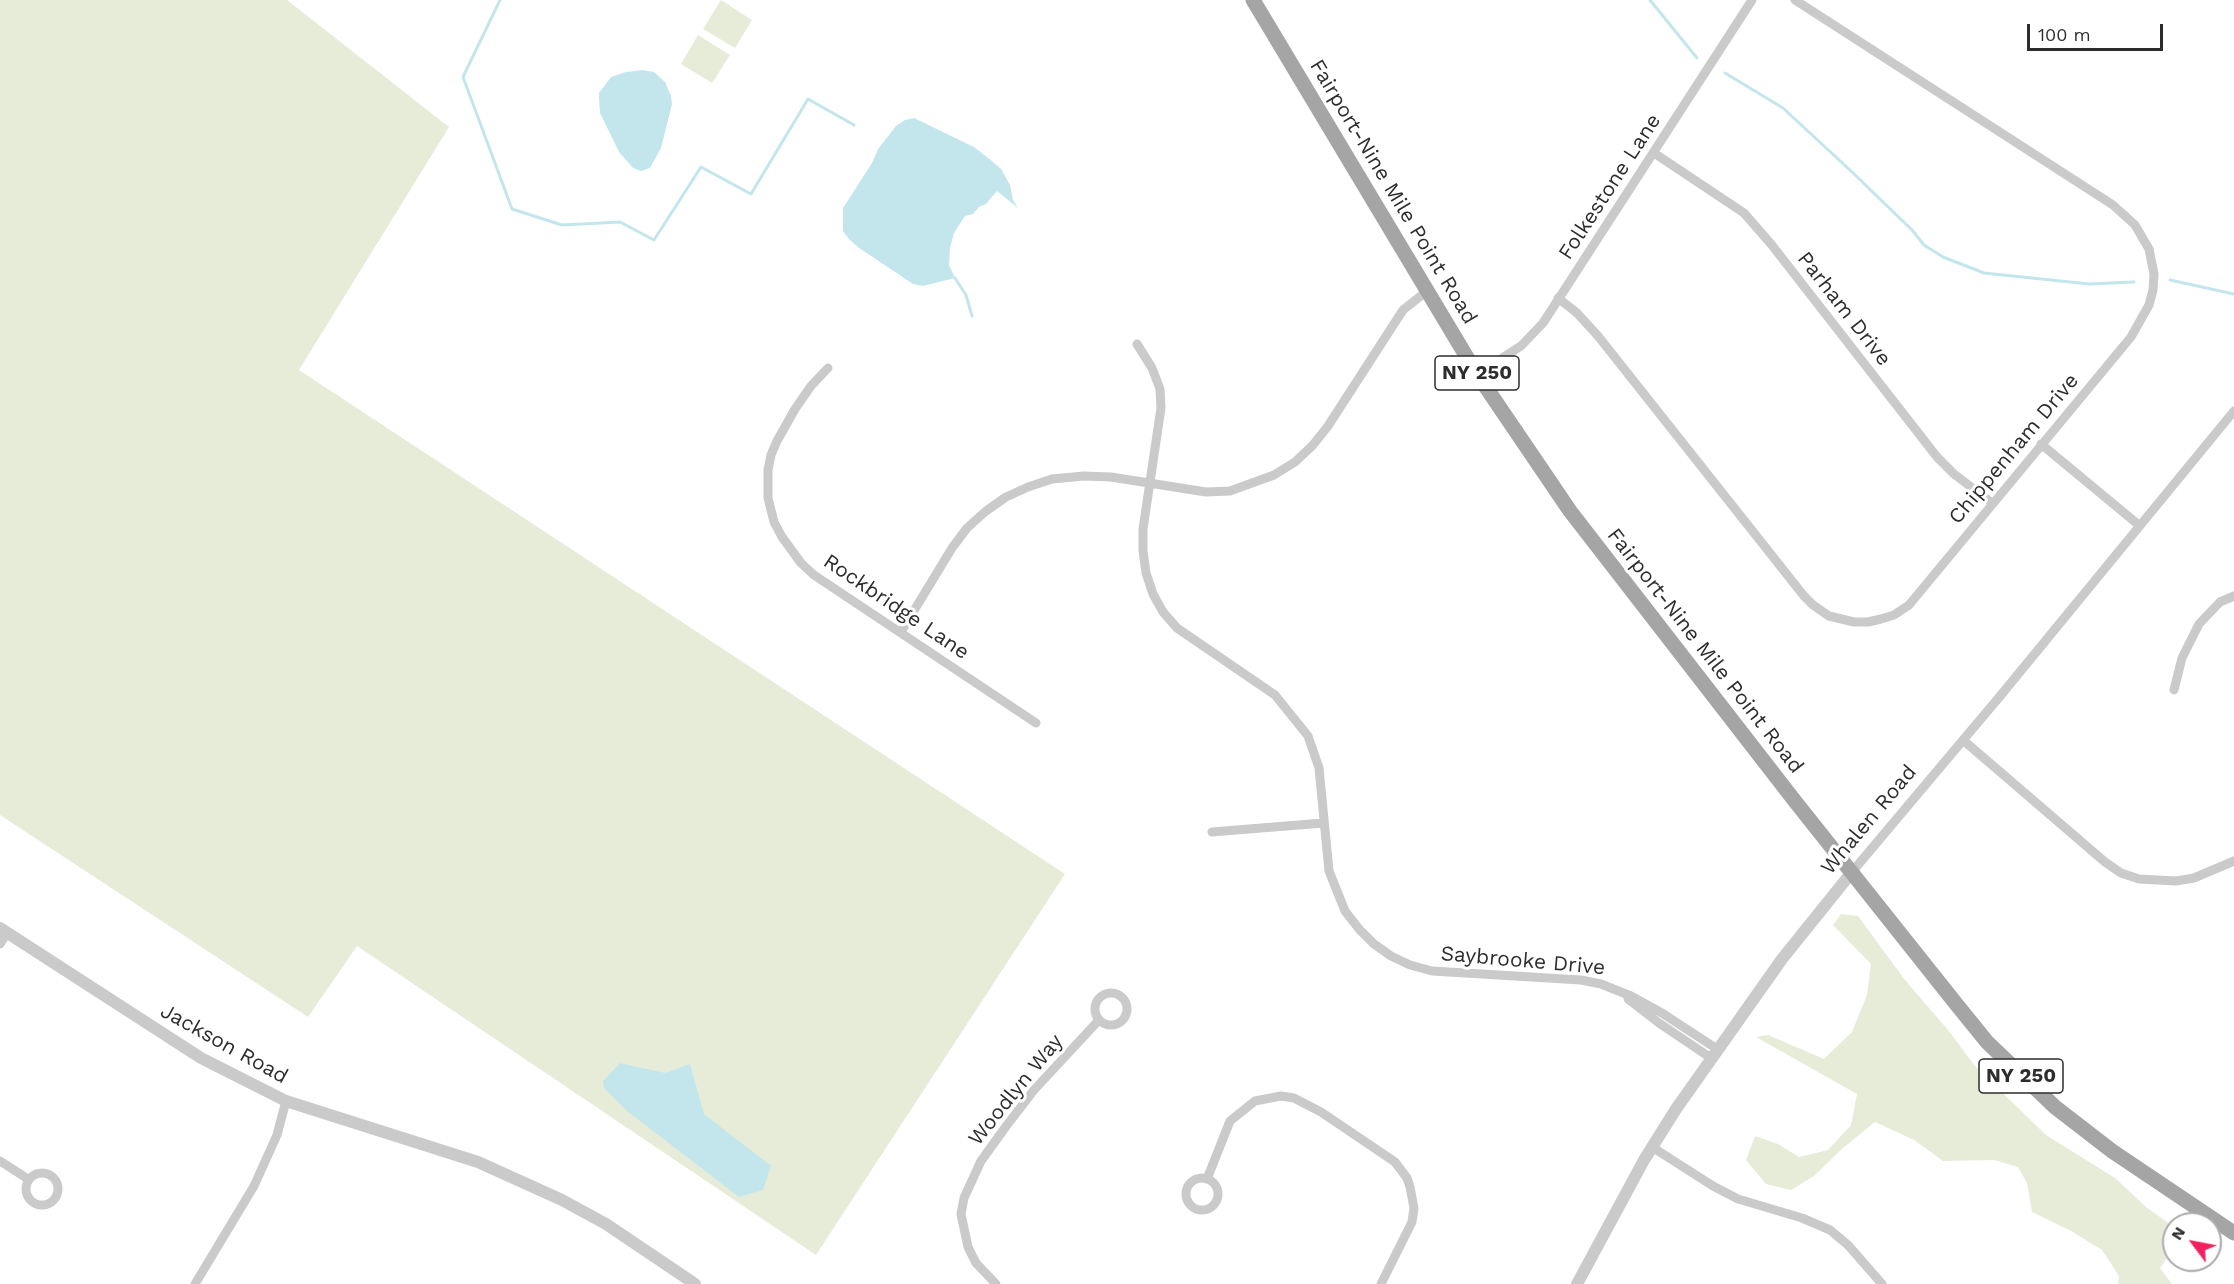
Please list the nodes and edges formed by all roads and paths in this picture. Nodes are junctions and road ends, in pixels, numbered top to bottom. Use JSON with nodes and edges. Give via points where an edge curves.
{"nodes":[{"id":1,"x":1253,"y":0,"type":"edge"},
{"id":2,"x":1752,"y":0,"type":"edge"},
{"id":3,"x":1795,"y":0,"type":"edge"},
{"id":4,"x":1654,"y":153,"type":"junction"},
{"id":5,"x":1427,"y":291,"type":"junction"},
{"id":6,"x":1558,"y":298,"type":"junction"},
{"id":7,"x":1137,"y":344,"type":"dead end"},
{"id":8,"x":828,"y":368,"type":"dead end"},
{"id":9,"x":1477,"y":374,"type":"junction"},
{"id":10,"x":2234,"y":411,"type":"edge"},
{"id":11,"x":2041,"y":444,"type":"junction"},
{"id":12,"x":1151,"y":483,"type":"junction"},
{"id":13,"x":1992,"y":502,"type":"junction"},
{"id":14,"x":2140,"y":526,"type":"junction"},
{"id":15,"x":2234,"y":596,"type":"edge"},
{"id":16,"x":901,"y":632,"type":"junction"},
{"id":17,"x":2174,"y":690,"type":"dead end"},
{"id":18,"x":1036,"y":723,"type":"dead end"},
{"id":19,"x":1963,"y":740,"type":"junction"},
{"id":20,"x":1323,"y":823,"type":"junction"},
{"id":21,"x":1212,"y":832,"type":"dead end"},
{"id":22,"x":2234,"y":861,"type":"edge"},
{"id":23,"x":1852,"y":872,"type":"junction"},
{"id":24,"x":2,"y":935,"type":"edge"},
{"id":25,"x":1099,"y":1020,"type":"dead end"},
{"id":26,"x":1714,"y":1053,"type":"junction"},
{"id":27,"x":286,"y":1101,"type":"junction"},
{"id":28,"x":1652,"y":1147,"type":"junction"},
{"id":29,"x":0,"y":1161,"type":"edge"},
{"id":30,"x":28,"y":1179,"type":"dead end"},
{"id":31,"x":1207,"y":1179,"type":"dead end"},
{"id":32,"x":2234,"y":1233,"type":"edge"},
{"id":33,"x":195,"y":1284,"type":"edge"},
{"id":34,"x":695,"y":1284,"type":"edge"},
{"id":35,"x":996,"y":1284,"type":"edge"},
{"id":36,"x":1382,"y":1284,"type":"edge"},
{"id":37,"x":1577,"y":1284,"type":"edge"},
{"id":38,"x":1882,"y":1284,"type":"edge"}],
"edges":[{"from":1,"to":5,"type":"main road","name":"Fairport-Nine Mile Point Road","number":"NY 250"},
{"from":2,"to":4,"type":"street","name":"Folkestone Lane"},
{"from":3,"to":11,"type":"street","name":"Chippenham Drive","via":[[2113,205],[2143,236],[2153,267],[2149,305],[2130,337]]},
{"from":4,"to":6,"type":"street","name":"Folkestone Lane"},
{"from":4,"to":13,"type":"street","name":"Parham Drive","via":[[1744,213],[1936,457]]},
{"from":5,"to":9,"type":"main road","name":"Fairport-Nine Mile Point Road","number":"NY 250"},
{"from":5,"to":12,"type":"street","via":[[1403,310],[1328,426],[1295,462],[1274,476],[1230,491],[1206,492]]},
{"from":6,"to":9,"type":"street","name":"Folkestone Lane","via":[[1530,339]]},
{"from":6,"to":13,"type":"street","name":"Chippenham Drive","via":[[1598,336],[1804,596],[1829,616],[1868,622],[1894,615],[1909,604]]},
{"from":7,"to":12,"type":"street","name":"Saybrooke Drive","via":[[1160,389]]},
{"from":8,"to":16,"type":"street","name":"Rockbridge Lane","via":[[795,409],[771,455],[768,485],[774,522],[792,552],[814,575]]},
{"from":9,"to":23,"type":"main road","name":"Fairport-Nine Mile Point Road","number":"NY 250","via":[[1609,563]]},
{"from":10,"to":14,"type":"street","name":"Whalen Road"},
{"from":11,"to":13,"type":"street","name":"Chippenham Drive"},
{"from":11,"to":14,"type":"street"},
{"from":12,"to":16,"type":"street","via":[[1111,477],[1052,479],[1006,497],[986,511],[952,548]]},
{"from":12,"to":20,"type":"street","name":"Saybrooke Drive","via":[[1143,551],[1153,594],[1177,628],[1275,695],[1298,722],[1317,760]]},
{"from":14,"to":19,"type":"street","name":"Whalen Road"},
{"from":15,"to":17,"type":"street","via":[[2220,602],[2199,624],[2182,658]]},
{"from":16,"to":18,"type":"street","name":"Rockbridge Lane"},
{"from":19,"to":22,"type":"street","via":[[2121,873],[2139,879],[2176,881],[2194,878]]},
{"from":19,"to":23,"type":"street","name":"Whalen Road"},
{"from":20,"to":21,"type":"street"},
{"from":20,"to":26,"type":"street","name":"Saybrooke Drive","via":[[1329,871],[1345,911],[1374,944],[1391,956],[1432,971],[1581,980],[1615,988],[1659,1023]]},
{"from":23,"to":26,"type":"street","name":"Whalen Road"},
{"from":23,"to":32,"type":"main road","name":"Fairport-Nine Mile Point Road","number":"NY 250","via":[[1957,1005],[2021,1076],[2104,1145]]},
{"from":24,"to":27,"type":"street","name":"Jackson Road","via":[[201,1058]]},
{"from":25,"to":35,"type":"street","name":"Woodlyn Way","via":[[1034,1090],[981,1161],[966,1190],[961,1214],[968,1248]]},
{"from":26,"to":28,"type":"street","name":"Whalen Road"},
{"from":27,"to":33,"type":"street","name":"Jackson Road","via":[[254,1186]]},
{"from":27,"to":34,"type":"street","via":[[436,1147],[510,1176],[606,1224]]},
{"from":28,"to":37,"type":"street","name":"Whalen Road"},
{"from":28,"to":38,"type":"street","via":[[1738,1199],[1830,1230]]},
{"from":29,"to":30,"type":"street"},
{"from":31,"to":36,"type":"street","via":[[1230,1121],[1255,1101],[1294,1098],[1321,1112],[1395,1162],[1407,1178],[1414,1208],[1412,1222]]}]}
